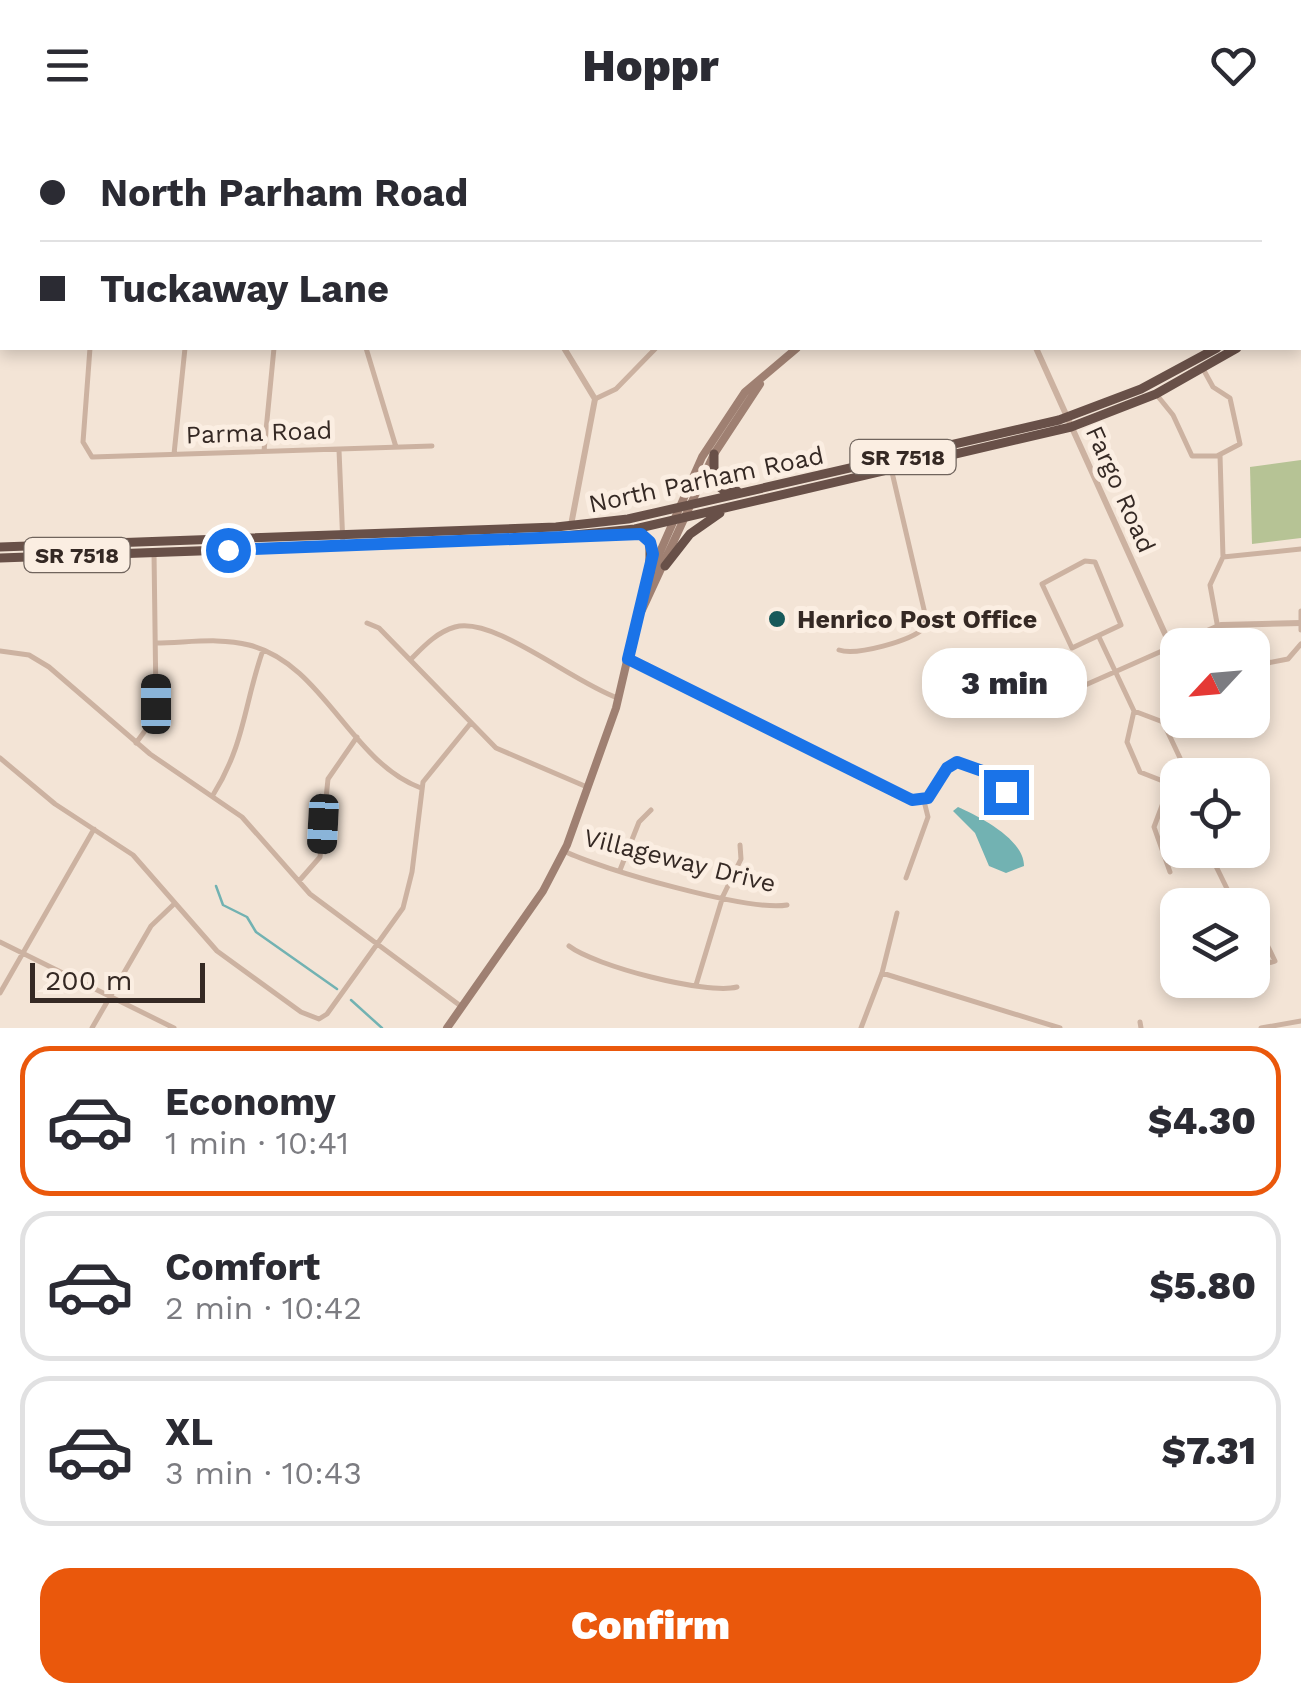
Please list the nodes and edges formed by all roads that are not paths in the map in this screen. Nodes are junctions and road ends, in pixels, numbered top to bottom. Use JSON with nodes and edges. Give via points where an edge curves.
{"nodes":[{"id":1,"x":90,"y":350,"type":"edge"},
{"id":2,"x":185,"y":350,"type":"edge"},
{"id":3,"x":274,"y":350,"type":"edge"},
{"id":4,"x":367,"y":350,"type":"edge"},
{"id":5,"x":565,"y":350,"type":"edge"},
{"id":6,"x":654,"y":350,"type":"edge"},
{"id":7,"x":795,"y":350,"type":"edge"},
{"id":8,"x":1037,"y":350,"type":"edge"},
{"id":9,"x":1215,"y":350,"type":"edge"},
{"id":10,"x":1232,"y":350,"type":"edge"},
{"id":11,"x":1201,"y":364,"type":"junction"},
{"id":12,"x":765,"y":376,"type":"junction"},
{"id":13,"x":1156,"y":394,"type":"junction"},
{"id":14,"x":594,"y":399,"type":"junction"},
{"id":15,"x":1069,"y":422,"type":"junction"},
{"id":16,"x":432,"y":446,"type":"dead end"},
{"id":17,"x":396,"y":448,"type":"junction"},
{"id":18,"x":339,"y":450,"type":"junction"},
{"id":19,"x":264,"y":452,"type":"junction"},
{"id":20,"x":174,"y":454,"type":"junction"},
{"id":21,"x":714,"y":454,"type":"junction"},
{"id":22,"x":1220,"y":455,"type":"junction"},
{"id":23,"x":890,"y":465,"type":"junction"},
{"id":24,"x":775,"y":487,"type":"junction"},
{"id":25,"x":691,"y":507,"type":"junction"},
{"id":26,"x":726,"y":509,"type":"junction"},
{"id":27,"x":678,"y":510,"type":"junction"},
{"id":28,"x":686,"y":519,"type":"junction"},
{"id":29,"x":672,"y":522,"type":"junction"},
{"id":30,"x":572,"y":532,"type":"junction"},
{"id":31,"x":618,"y":532,"type":"junction"},
{"id":32,"x":343,"y":540,"type":"junction"},
{"id":33,"x":0,"y":547,"type":"edge"},
{"id":34,"x":154,"y":547,"type":"junction"},
{"id":35,"x":1301,"y":549,"type":"edge"},
{"id":36,"x":1223,"y":557,"type":"junction"},
{"id":37,"x":0,"y":558,"type":"edge"},
{"id":38,"x":665,"y":566,"type":"junction"},
{"id":39,"x":650,"y":572,"type":"junction"},
{"id":40,"x":1301,"y":611,"type":"edge"},
{"id":41,"x":640,"y":614,"type":"junction"},
{"id":42,"x":367,"y":622,"type":"dead end"},
{"id":43,"x":1301,"y":625,"type":"edge"},
{"id":44,"x":1215,"y":627,"type":"joint"},
{"id":45,"x":1162,"y":628,"type":"edge"},
{"id":46,"x":1099,"y":637,"type":"junction"},
{"id":47,"x":156,"y":643,"type":"junction"},
{"id":48,"x":1301,"y":644,"type":"edge"},
{"id":49,"x":263,"y":650,"type":"junction"},
{"id":50,"x":839,"y":650,"type":"dead end"},
{"id":51,"x":0,"y":651,"type":"edge"},
{"id":52,"x":1160,"y":652,"type":"edge"},
{"id":53,"x":628,"y":659,"type":"junction"},
{"id":54,"x":410,"y":660,"type":"junction"},
{"id":55,"x":1270,"y":663,"type":"edge"},
{"id":56,"x":1116,"y":672,"type":"junction"},
{"id":57,"x":1074,"y":690,"type":"dead end"},
{"id":58,"x":618,"y":698,"type":"junction"},
{"id":59,"x":1134,"y":712,"type":"junction"},
{"id":60,"x":470,"y":724,"type":"junction"},
{"id":61,"x":356,"y":737,"type":"junction"},
{"id":62,"x":136,"y":742,"type":"junction"},
{"id":63,"x":0,"y":758,"type":"edge"},
{"id":64,"x":1180,"y":758,"type":"edge"},
{"id":65,"x":994,"y":777,"type":"dead end"},
{"id":66,"x":1160,"y":780,"type":"edge"},
{"id":67,"x":587,"y":787,"type":"junction"},
{"id":68,"x":422,"y":788,"type":"junction"},
{"id":69,"x":213,"y":795,"type":"junction"},
{"id":70,"x":924,"y":801,"type":"junction"},
{"id":71,"x":651,"y":810,"type":"dead end"},
{"id":72,"x":1160,"y":818,"type":"edge"},
{"id":73,"x":94,"y":828,"type":"junction"},
{"id":74,"x":740,"y":845,"type":"dead end"},
{"id":75,"x":1160,"y":847,"type":"edge"},
{"id":76,"x":564,"y":850,"type":"junction"},
{"id":77,"x":1168,"y":868,"type":"edge"},
{"id":78,"x":620,"y":870,"type":"junction"},
{"id":79,"x":1170,"y":872,"type":"dead end"},
{"id":80,"x":906,"y":878,"type":"dead end"},
{"id":81,"x":299,"y":882,"type":"junction"},
{"id":82,"x":724,"y":896,"type":"junction"},
{"id":83,"x":174,"y":904,"type":"junction"},
{"id":84,"x":787,"y":905,"type":"dead end"},
{"id":85,"x":896,"y":913,"type":"dead end"},
{"id":86,"x":0,"y":942,"type":"edge"},
{"id":87,"x":378,"y":945,"type":"junction"},
{"id":88,"x":570,"y":946,"type":"dead end"},
{"id":89,"x":23,"y":953,"type":"junction"},
{"id":90,"x":882,"y":972,"type":"junction"},
{"id":91,"x":696,"y":984,"type":"junction"},
{"id":92,"x":737,"y":986,"type":"dead end"},
{"id":93,"x":0,"y":993,"type":"edge"},
{"id":94,"x":111,"y":996,"type":"junction"},
{"id":95,"x":462,"y":1007,"type":"junction"},
{"id":96,"x":1301,"y":1021,"type":"edge"},
{"id":97,"x":1288,"y":1026,"type":"edge"},
{"id":98,"x":92,"y":1028,"type":"edge"},
{"id":99,"x":174,"y":1028,"type":"edge"},
{"id":100,"x":447,"y":1028,"type":"edge"},
{"id":101,"x":861,"y":1028,"type":"edge"},
{"id":102,"x":1060,"y":1028,"type":"edge"},
{"id":103,"x":1261,"y":1028,"type":"edge"}],
"edges":[{"from":1,"to":20,"type":"street","name":"Parma Road","via":[[83,442],[88,455]]},
{"from":2,"to":20,"type":"street"},
{"from":3,"to":19,"type":"street"},
{"from":4,"to":17,"type":"street"},
{"from":5,"to":14,"type":"street"},
{"from":6,"to":14,"type":"street","via":[[616,389]]},
{"from":7,"to":12,"type":"main road"},
{"from":8,"to":15,"type":"street","name":"Fargo Road"},
{"from":9,"to":11,"type":"highway","name":"North Parham Road","number":"SR 7518"},
{"from":10,"to":11,"type":"highway","name":"North Parham Road","number":"SR 7518"},
{"from":11,"to":13,"type":"highway","name":"North Parham Road","number":"SR 7518"},
{"from":11,"to":15,"type":"highway","name":"North Parham Road","number":"SR 7518"},
{"from":11,"to":22,"type":"street","via":[[1213,387],[1228,394],[1241,436],[1240,444]]},
{"from":12,"to":21,"type":"main road"},
{"from":12,"to":27,"type":"main road","via":[[719,428]]},
{"from":13,"to":15,"type":"highway","name":"North Parham Road","number":"SR 7518"},
{"from":13,"to":22,"type":"street","via":[[1192,456]]},
{"from":14,"to":30,"type":"street"},
{"from":15,"to":23,"type":"highway","name":"North Parham Road","number":"SR 7518"},
{"from":15,"to":45,"type":"street","name":"Fargo Road"},
{"from":16,"to":17,"type":"street","name":"Parma Road"},
{"from":17,"to":18,"type":"street","name":"Parma Road"},
{"from":18,"to":19,"type":"street","name":"Parma Road"},
{"from":18,"to":32,"type":"street"},
{"from":19,"to":20,"type":"street","name":"Parma Road"},
{"from":21,"to":24,"type":"highway","via":[[712,476],[722,491]]},
{"from":21,"to":25,"type":"main road"},
{"from":22,"to":36,"type":"street"},
{"from":23,"to":24,"type":"highway","name":"North Parham Road","number":"SR 7518"},
{"from":23,"to":26,"type":"highway","name":"North Parham Road","number":"SR 7518"},
{"from":23,"to":50,"type":"street","via":[[924,628],[859,654]]},
{"from":24,"to":25,"type":"highway","name":"North Parham Road","number":"SR 7518"},
{"from":25,"to":27,"type":"highway","name":"North Parham Road","number":"SR 7518"},
{"from":25,"to":28,"type":"main road"},
{"from":26,"to":28,"type":"highway","name":"North Parham Road","number":"SR 7518"},
{"from":26,"to":38,"type":"highway","via":[[690,534]]},
{"from":27,"to":29,"type":"main road"},
{"from":27,"to":30,"type":"highway","name":"North Parham Road","number":"SR 7518"},
{"from":28,"to":29,"type":"highway","name":"North Parham Road","number":"SR 7518"},
{"from":28,"to":38,"type":"main road"},
{"from":29,"to":31,"type":"highway","name":"North Parham Road","number":"SR 7518"},
{"from":29,"to":39,"type":"main road"},
{"from":30,"to":31,"type":"highway","name":"North Parham Road","number":"SR 7518"},
{"from":30,"to":32,"type":"highway","name":"North Parham Road","number":"SR 7518"},
{"from":31,"to":39,"type":"highway","via":[[650,542]]},
{"from":32,"to":34,"type":"highway","name":"North Parham Road","number":"SR 7518"},
{"from":33,"to":34,"type":"highway","name":"North Parham Road","number":"SR 7518"},
{"from":34,"to":37,"type":"highway","name":"North Parham Road","number":"SR 7518"},
{"from":34,"to":47,"type":"street"},
{"from":35,"to":36,"type":"street"},
{"from":36,"to":44,"type":"street","via":[[1210,585]]},
{"from":38,"to":41,"type":"main road"},
{"from":39,"to":41,"type":"main road"},
{"from":40,"to":43,"type":"street"},
{"from":41,"to":53,"type":"main road"},
{"from":42,"to":54,"type":"street"},
{"from":43,"to":44,"type":"street"},
{"from":46,"to":46,"type":"street","via":[[1070,648],[1043,582],[1095,562],[1122,623]]},
{"from":46,"to":56,"type":"street"},
{"from":47,"to":49,"type":"street","via":[[237,642]]},
{"from":47,"to":62,"type":"street","via":[[154,716]]},
{"from":48,"to":55,"type":"street","via":[[1288,660]]},
{"from":49,"to":61,"type":"street","via":[[293,670]]},
{"from":49,"to":69,"type":"street","via":[[238,750]]},
{"from":51,"to":62,"type":"street","via":[[37,659]]},
{"from":52,"to":56,"type":"street"},
{"from":53,"to":58,"type":"main road"},
{"from":53,"to":70,"type":"street"},
{"from":54,"to":58,"type":"street","via":[[442,632],[477,626]]},
{"from":54,"to":60,"type":"street"},
{"from":56,"to":57,"type":"street"},
{"from":56,"to":59,"type":"street"},
{"from":58,"to":67,"type":"main road"},
{"from":59,"to":64,"type":"street","via":[[1164,724]]},
{"from":59,"to":66,"type":"street","via":[[1127,742],[1140,772]]},
{"from":60,"to":67,"type":"street","via":[[504,753]]},
{"from":60,"to":68,"type":"street"},
{"from":61,"to":68,"type":"street","via":[[393,775]]},
{"from":61,"to":81,"type":"street","via":[[328,780],[320,856]]},
{"from":62,"to":69,"type":"street"},
{"from":63,"to":73,"type":"street"},
{"from":65,"to":70,"type":"street","via":[[957,762]]},
{"from":67,"to":76,"type":"main road"},
{"from":68,"to":87,"type":"street","via":[[410,887]]},
{"from":69,"to":81,"type":"street","via":[[242,817]]},
{"from":70,"to":80,"type":"street","via":[[928,817]]},
{"from":71,"to":78,"type":"street","via":[[639,822]]},
{"from":72,"to":75,"type":"street","via":[[1154,832]]},
{"from":73,"to":83,"type":"street","via":[[133,854]]},
{"from":73,"to":89,"type":"street"},
{"from":74,"to":82,"type":"street","via":[[741,859]]},
{"from":76,"to":78,"type":"street","name":"Villageway Drive"},
{"from":76,"to":95,"type":"main road"},
{"from":77,"to":79,"type":"street"},
{"from":78,"to":82,"type":"street","name":"Villageway Drive"},
{"from":81,"to":87,"type":"street"},
{"from":82,"to":84,"type":"street","name":"Villageway Drive","via":[[772,908]]},
{"from":82,"to":91,"type":"street"},
{"from":83,"to":87,"type":"street","via":[[217,951],[319,1019]]},
{"from":83,"to":94,"type":"street","via":[[154,922]]},
{"from":85,"to":90,"type":"street"},
{"from":86,"to":89,"type":"street"},
{"from":87,"to":95,"type":"street"},
{"from":88,"to":91,"type":"street","via":[[591,959]]},
{"from":89,"to":93,"type":"street"},
{"from":89,"to":94,"type":"street"},
{"from":90,"to":101,"type":"street"},
{"from":90,"to":102,"type":"street"},
{"from":91,"to":92,"type":"street"},
{"from":94,"to":98,"type":"street"},
{"from":94,"to":99,"type":"street"},
{"from":95,"to":100,"type":"main road"},
{"from":96,"to":97,"type":"street"},
{"from":97,"to":103,"type":"street"}]}
